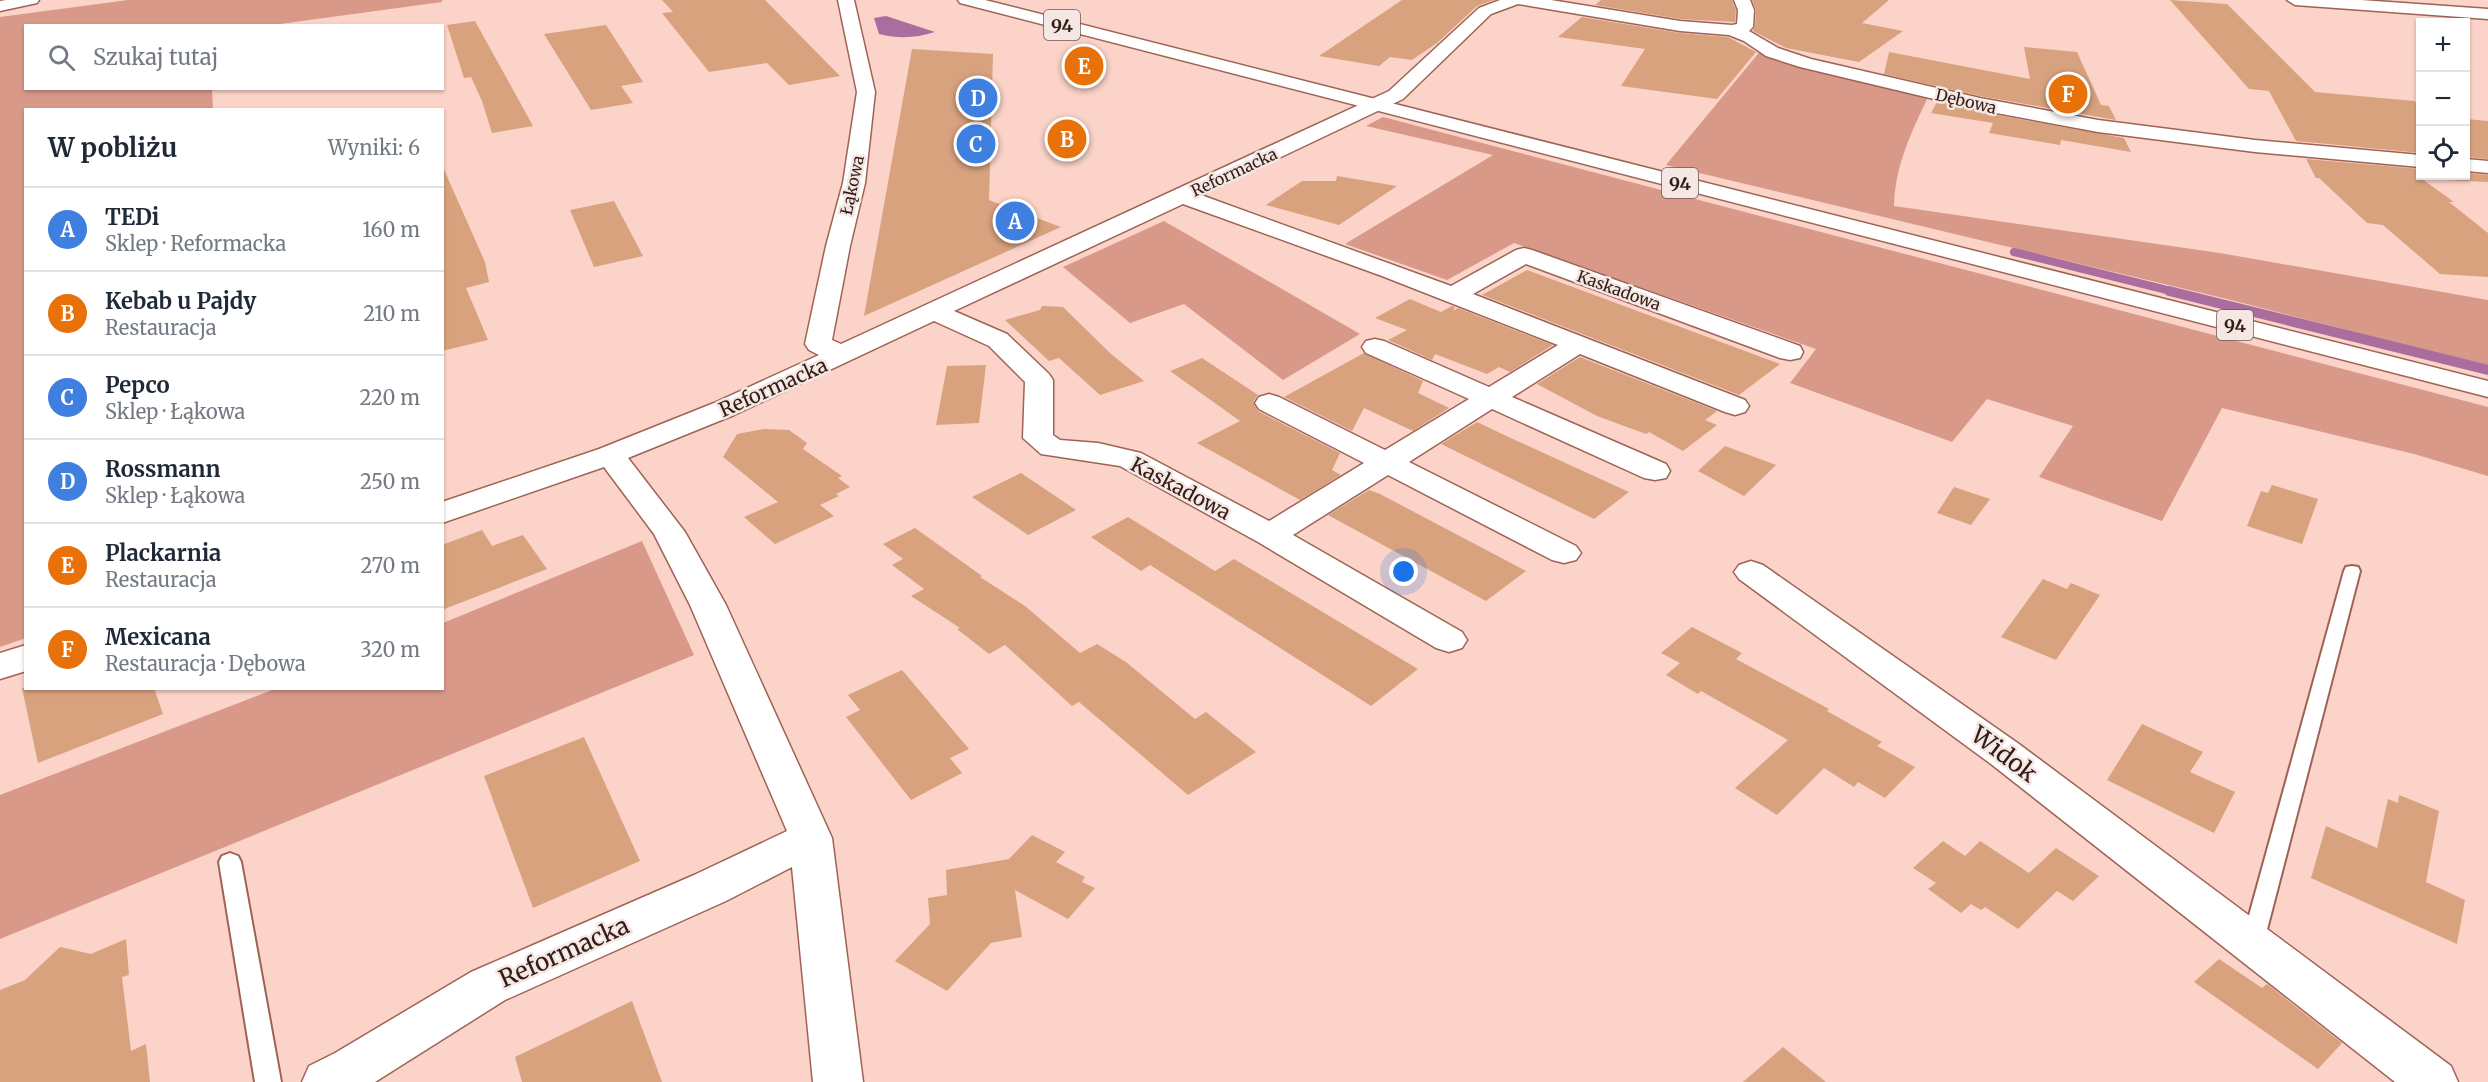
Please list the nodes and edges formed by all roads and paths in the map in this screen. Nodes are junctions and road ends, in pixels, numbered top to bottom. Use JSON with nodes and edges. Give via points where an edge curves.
{"nodes":[{"id":1,"x":31,"y":0,"type":"edge"},
{"id":2,"x":846,"y":0,"type":"edge"},
{"id":3,"x":966,"y":0,"type":"edge"},
{"id":4,"x":1514,"y":0,"type":"edge"},
{"id":5,"x":1522,"y":0,"type":"edge"},
{"id":6,"x":1742,"y":0,"type":"edge"},
{"id":7,"x":2295,"y":0,"type":"edge"},
{"id":8,"x":0,"y":6,"type":"edge"},
{"id":9,"x":2488,"y":14,"type":"edge"},
{"id":10,"x":1732,"y":30,"type":"junction"},
{"id":11,"x":1377,"y":105,"type":"junction"},
{"id":12,"x":2416,"y":160,"type":"edge"},
{"id":13,"x":2470,"y":165,"type":"edge"},
{"id":14,"x":2488,"y":167,"type":"edge"},
{"id":15,"x":1183,"y":196,"type":"junction"},
{"id":16,"x":1454,"y":294,"type":"junction"},
{"id":17,"x":932,"y":311,"type":"junction"},
{"id":18,"x":1578,"y":344,"type":"junction"},
{"id":19,"x":1375,"y":347,"type":"dead end"},
{"id":20,"x":1790,"y":352,"type":"dead end"},
{"id":21,"x":842,"y":355,"type":"junction"},
{"id":22,"x":2488,"y":389,"type":"edge"},
{"id":23,"x":1492,"y":398,"type":"junction"},
{"id":24,"x":1269,"y":403,"type":"dead end"},
{"id":25,"x":1734,"y":406,"type":"dead end"},
{"id":26,"x":610,"y":455,"type":"junction"},
{"id":27,"x":1388,"y":464,"type":"junction"},
{"id":28,"x":1655,"y":471,"type":"dead end"},
{"id":29,"x":444,"y":512,"type":"edge"},
{"id":30,"x":1270,"y":535,"type":"junction"},
{"id":31,"x":1564,"y":553,"type":"dead end"},
{"id":32,"x":2352,"y":571,"type":"dead end"},
{"id":33,"x":1751,"y":572,"type":"dead end"},
{"id":34,"x":1449,"y":640,"type":"dead end"},
{"id":35,"x":24,"y":658,"type":"edge"},
{"id":36,"x":0,"y":666,"type":"edge"},
{"id":37,"x":811,"y":838,"type":"junction"},
{"id":38,"x":230,"y":862,"type":"dead end"},
{"id":39,"x":2253,"y":941,"type":"junction"},
{"id":40,"x":268,"y":1082,"type":"edge"},
{"id":41,"x":327,"y":1082,"type":"edge"},
{"id":42,"x":838,"y":1082,"type":"edge"},
{"id":43,"x":2433,"y":1082,"type":"edge"}],
"edges":[{"from":1,"to":8,"type":"street"},
{"from":2,"to":21,"type":"street","name":"Łąkowa","via":[[866,92],[854,183],[818,344]]},
{"from":3,"to":11,"type":"street","number":"94"},
{"from":4,"to":11,"type":"street","name":"Reformacka","via":[[1485,11],[1396,95]]},
{"from":5,"to":10,"type":"street","name":"Dębowa","via":[[1680,26]]},
{"from":6,"to":10,"type":"street","via":[[1745,27]]},
{"from":7,"to":9,"type":"street"},
{"from":10,"to":12,"type":"street","name":"Dębowa","via":[[1772,52],[1806,63],[2033,115],[2255,146]]},
{"from":11,"to":15,"type":"street","name":"Reformacka"},
{"from":11,"to":22,"type":"street","number":"94"},
{"from":13,"to":14,"type":"street"},
{"from":15,"to":16,"type":"street"},
{"from":15,"to":17,"type":"street","name":"Reformacka"},
{"from":16,"to":18,"type":"street"},
{"from":16,"to":20,"type":"street","name":"Kaskadowa","via":[[1524,255]]},
{"from":17,"to":21,"type":"street","name":"Reformacka"},
{"from":17,"to":30,"type":"street","name":"Kaskadowa","via":[[998,340],[1039,380],[1038,438],[1052,448],[1131,459]]},
{"from":18,"to":23,"type":"street"},
{"from":18,"to":25,"type":"street"},
{"from":19,"to":23,"type":"street"},
{"from":21,"to":26,"type":"street","name":"Reformacka"},
{"from":23,"to":27,"type":"street"},
{"from":23,"to":28,"type":"street"},
{"from":24,"to":27,"type":"street"},
{"from":26,"to":29,"type":"street","name":"Reformacka"},
{"from":26,"to":37,"type":"street","via":[[669,532],[708,605]]},
{"from":27,"to":30,"type":"street"},
{"from":27,"to":31,"type":"street"},
{"from":30,"to":34,"type":"street","name":"Kaskadowa"},
{"from":32,"to":39,"type":"lane"},
{"from":33,"to":39,"type":"street","name":"Widok","via":[[1942,708]]},
{"from":35,"to":36,"type":"street"},
{"from":37,"to":41,"type":"street","name":"Reformacka","via":[[710,888],[488,986],[353,1070]]},
{"from":37,"to":42,"type":"street"},
{"from":38,"to":40,"type":"lane"},
{"from":39,"to":43,"type":"street","name":"Widok"}]}
